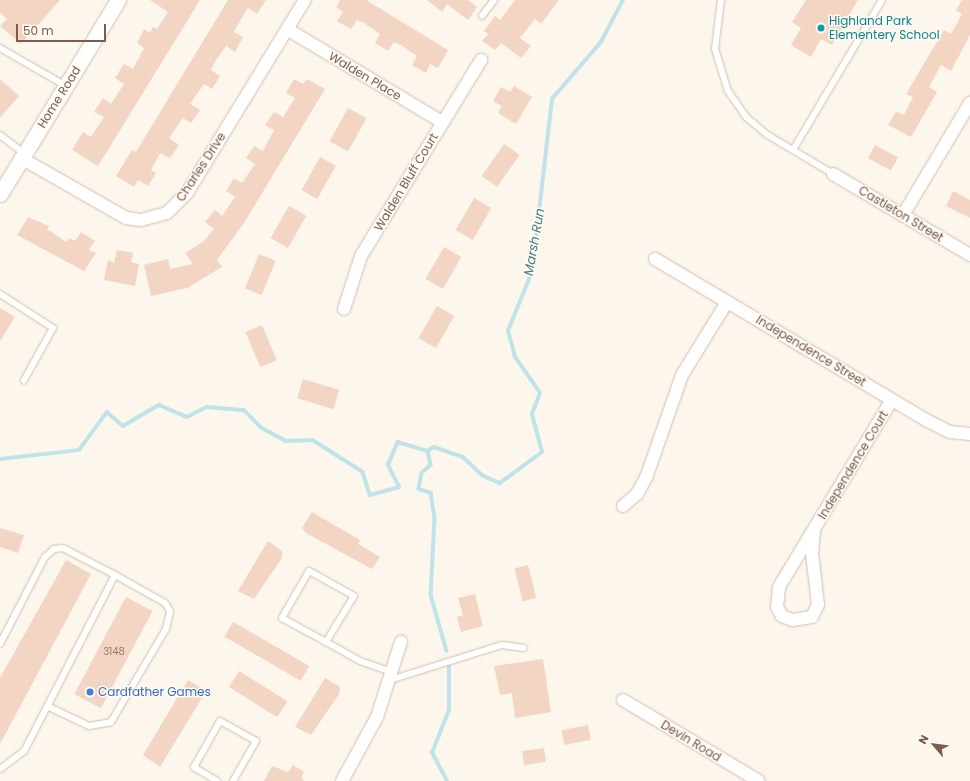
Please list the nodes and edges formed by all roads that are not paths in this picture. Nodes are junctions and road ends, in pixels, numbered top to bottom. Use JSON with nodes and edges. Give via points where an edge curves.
{"nodes":[{"id":1,"x":118,"y":0,"type":"edge"},
{"id":2,"x":304,"y":0,"type":"edge"},
{"id":3,"x":494,"y":0,"type":"edge"},
{"id":4,"x":721,"y":0,"type":"edge"},
{"id":5,"x":882,"y":0,"type":"edge"},
{"id":6,"x":482,"y":16,"type":"dead end"},
{"id":7,"x":287,"y":29,"type":"junction"},
{"id":8,"x":0,"y":48,"type":"edge"},
{"id":9,"x":481,"y":60,"type":"dead end"},
{"id":10,"x":66,"y":86,"type":"junction"},
{"id":11,"x":970,"y":103,"type":"edge"},
{"id":12,"x":442,"y":122,"type":"junction"},
{"id":13,"x":0,"y":135,"type":"edge"},
{"id":14,"x":793,"y":150,"type":"junction"},
{"id":15,"x":23,"y":156,"type":"junction"},
{"id":16,"x":833,"y":174,"type":"joint"},
{"id":17,"x":0,"y":194,"type":"edge"},
{"id":18,"x":903,"y":215,"type":"junction"},
{"id":19,"x":970,"y":255,"type":"edge"},
{"id":20,"x":655,"y":259,"type":"dead end"},
{"id":21,"x":0,"y":294,"type":"edge"},
{"id":22,"x":727,"y":302,"type":"junction"},
{"id":23,"x":344,"y":308,"type":"dead end"},
{"id":24,"x":24,"y":380,"type":"dead end"},
{"id":25,"x":892,"y":400,"type":"junction"},
{"id":26,"x":970,"y":434,"type":"edge"},
{"id":27,"x":624,"y":506,"type":"dead end"},
{"id":28,"x":814,"y":531,"type":"junction"},
{"id":29,"x":114,"y":575,"type":"junction"},
{"id":30,"x":326,"y":642,"type":"junction"},
{"id":31,"x":401,"y":642,"type":"dead end"},
{"id":32,"x":0,"y":644,"type":"edge"},
{"id":33,"x":524,"y":648,"type":"dead end"},
{"id":34,"x":391,"y":676,"type":"junction"},
{"id":35,"x":623,"y":700,"type":"dead end"},
{"id":36,"x":47,"y":706,"type":"junction"},
{"id":37,"x":0,"y":769,"type":"edge"},
{"id":38,"x":217,"y":781,"type":"edge"},
{"id":39,"x":233,"y":781,"type":"edge"},
{"id":40,"x":342,"y":781,"type":"edge"},
{"id":41,"x":759,"y":781,"type":"edge"}],
"edges":[{"from":1,"to":10,"type":"street","name":"Home Road"},
{"from":2,"to":7,"type":"street","name":"Charles Drive"},
{"from":3,"to":6,"type":"lane"},
{"from":4,"to":14,"type":"lane","via":[[715,49],[728,91],[746,117]]},
{"from":5,"to":14,"type":"lane"},
{"from":7,"to":12,"type":"street","name":"Walden Place"},
{"from":7,"to":15,"type":"street","name":"Charles Drive","via":[[186,193],[167,213],[140,220],[126,218]]},
{"from":8,"to":10,"type":"lane"},
{"from":9,"to":12,"type":"street","name":"Walden Bluff Court"},
{"from":10,"to":15,"type":"street","name":"Home Road"},
{"from":11,"to":18,"type":"street"},
{"from":12,"to":23,"type":"street","name":"Walden Bluff Court","via":[[361,256]]},
{"from":13,"to":15,"type":"lane"},
{"from":14,"to":16,"type":"lane"},
{"from":15,"to":17,"type":"street","name":"Home Road"},
{"from":16,"to":18,"type":"street","name":"Castleton Street"},
{"from":18,"to":19,"type":"street","name":"Castleton Street"},
{"from":20,"to":22,"type":"street","name":"Independence Street"},
{"from":21,"to":24,"type":"lane","via":[[54,328]]},
{"from":22,"to":25,"type":"street","name":"Independence Street"},
{"from":22,"to":27,"type":"street","via":[[682,375],[646,478],[637,494]]},
{"from":25,"to":26,"type":"street","name":"Independence Street","via":[[950,432]]},
{"from":25,"to":28,"type":"street","name":"Independence Court"},
{"from":28,"to":28,"type":"street","name":"Independence Court","via":[[776,598],[782,616],[792,620],[812,617],[818,605],[812,553]]},
{"from":29,"to":32,"type":"lane","via":[[63,548],[54,549],[45,557]]},
{"from":29,"to":36,"type":"lane"},
{"from":29,"to":36,"type":"lane","via":[[165,603],[170,612],[166,629],[119,714],[111,722],[89,726]]},
{"from":30,"to":30,"type":"lane","via":[[282,618],[309,570],[354,596]]},
{"from":30,"to":34,"type":"lane"},
{"from":31,"to":34,"type":"street"},
{"from":33,"to":34,"type":"lane","via":[[502,645]]},
{"from":34,"to":40,"type":"street","via":[[377,717]]},
{"from":35,"to":41,"type":"street","name":"Devin Road"},
{"from":36,"to":37,"type":"lane","via":[[24,751]]},
{"from":38,"to":39,"type":"lane","via":[[194,767],[220,721],[256,741]]}]}
